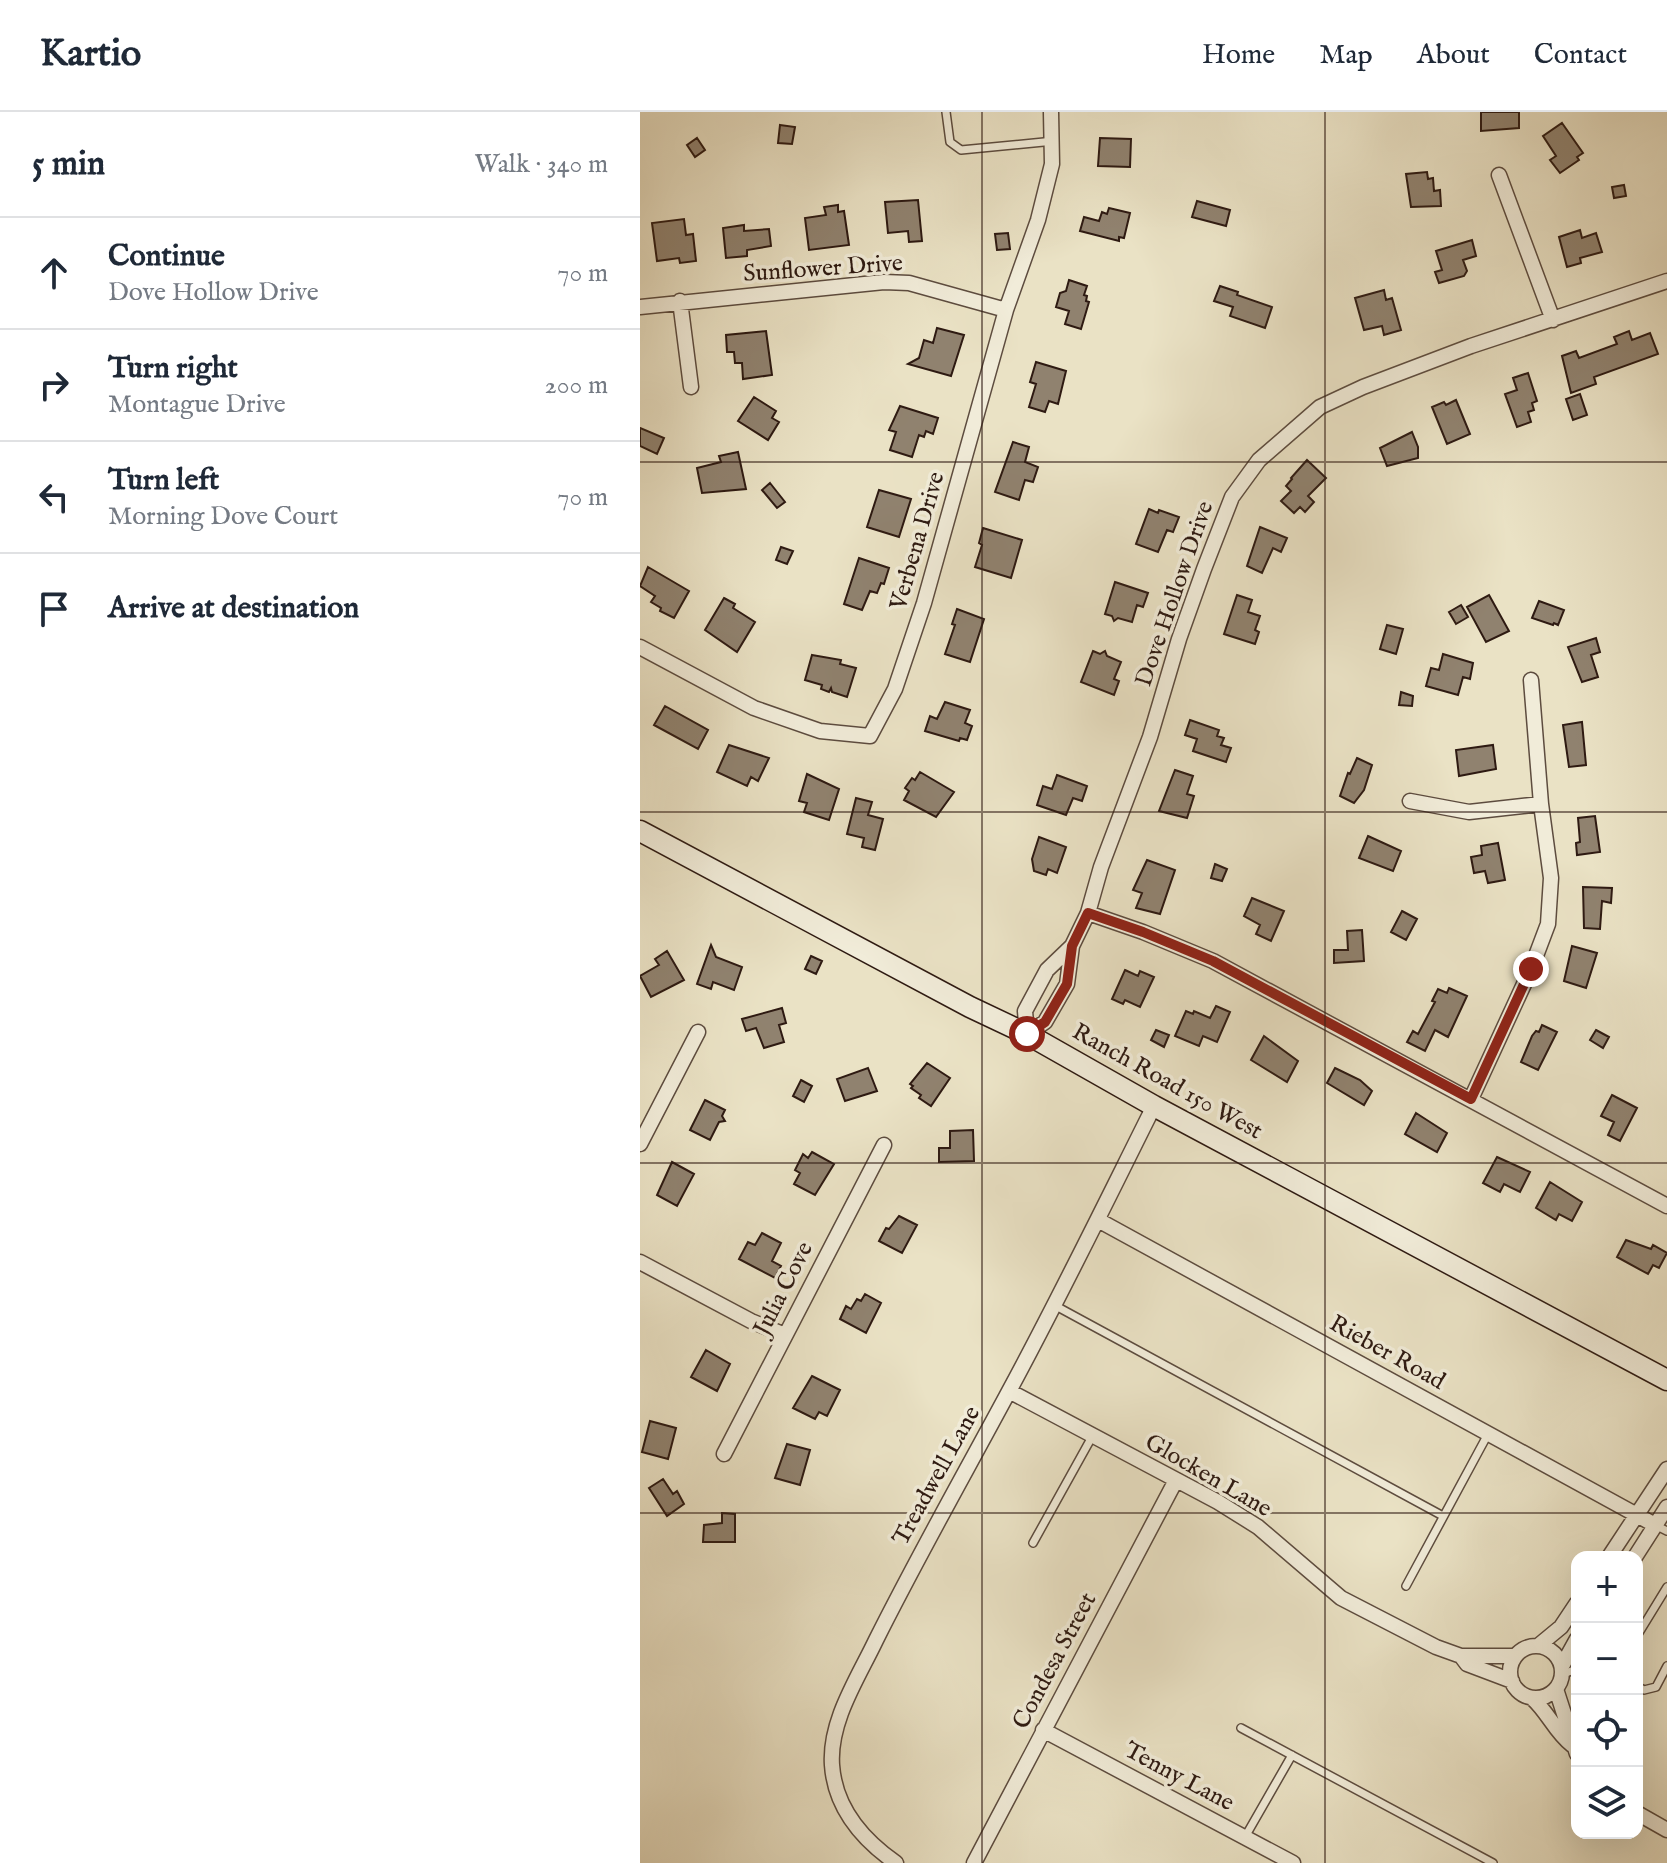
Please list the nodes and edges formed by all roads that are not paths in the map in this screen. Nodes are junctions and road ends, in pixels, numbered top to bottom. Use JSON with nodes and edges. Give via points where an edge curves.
{"nodes":[{"id":1,"x":946,"y":112,"type":"edge"},
{"id":2,"x":1051,"y":112,"type":"edge"},
{"id":3,"x":1054,"y":141,"type":"junction"},
{"id":4,"x":1499,"y":175,"type":"dead end"},
{"id":5,"x":1667,"y":281,"type":"edge"},
{"id":6,"x":680,"y":301,"type":"junction"},
{"id":7,"x":640,"y":307,"type":"edge"},
{"id":8,"x":1006,"y":310,"type":"junction"},
{"id":9,"x":1553,"y":320,"type":"junction"},
{"id":10,"x":691,"y":387,"type":"dead end"},
{"id":11,"x":640,"y":647,"type":"edge"},
{"id":12,"x":1531,"y":680,"type":"dead end"},
{"id":13,"x":1410,"y":801,"type":"dead end"},
{"id":14,"x":1541,"y":804,"type":"junction"},
{"id":15,"x":640,"y":831,"type":"edge"},
{"id":16,"x":1088,"y":913,"type":"junction"},
{"id":17,"x":1072,"y":946,"type":"junction"},
{"id":18,"x":698,"y":1032,"type":"dead end"},
{"id":19,"x":1027,"y":1034,"type":"junction"},
{"id":20,"x":1471,"y":1099,"type":"junction"},
{"id":21,"x":1154,"y":1106,"type":"junction"},
{"id":22,"x":640,"y":1144,"type":"edge"},
{"id":23,"x":884,"y":1145,"type":"dead end"},
{"id":24,"x":1667,"y":1206,"type":"edge"},
{"id":25,"x":1098,"y":1220,"type":"junction"},
{"id":26,"x":640,"y":1262,"type":"edge"},
{"id":27,"x":1054,"y":1305,"type":"junction"},
{"id":28,"x":785,"y":1335,"type":"junction"},
{"id":29,"x":1667,"y":1380,"type":"edge"},
{"id":30,"x":1009,"y":1391,"type":"junction"},
{"id":31,"x":1488,"y":1434,"type":"junction"},
{"id":32,"x":1093,"y":1435,"type":"junction"},
{"id":33,"x":724,"y":1454,"type":"dead end"},
{"id":34,"x":1667,"y":1469,"type":"edge"},
{"id":35,"x":1176,"y":1480,"type":"junction"},
{"id":36,"x":1667,"y":1507,"type":"edge"},
{"id":37,"x":1443,"y":1516,"type":"junction"},
{"id":38,"x":1637,"y":1516,"type":"junction"},
{"id":39,"x":1661,"y":1528,"type":"edge"},
{"id":40,"x":1033,"y":1543,"type":"dead end"},
{"id":41,"x":1613,"y":1551,"type":"edge"},
{"id":42,"x":1640,"y":1551,"type":"edge"},
{"id":43,"x":1406,"y":1586,"type":"dead end"},
{"id":44,"x":1667,"y":1587,"type":"edge"},
{"id":45,"x":1571,"y":1612,"type":"edge"},
{"id":46,"x":1643,"y":1626,"type":"edge"},
{"id":47,"x":1538,"y":1646,"type":"junction"},
{"id":48,"x":1461,"y":1656,"type":"junction"},
{"id":49,"x":1515,"y":1656,"type":"junction"},
{"id":50,"x":1667,"y":1666,"type":"edge"},
{"id":51,"x":1567,"y":1669,"type":"edge"},
{"id":52,"x":1512,"y":1681,"type":"junction"},
{"id":53,"x":1643,"y":1688,"type":"edge"},
{"id":54,"x":1556,"y":1689,"type":"junction"},
{"id":55,"x":1532,"y":1698,"type":"junction"},
{"id":56,"x":1241,"y":1728,"type":"dead end"},
{"id":57,"x":1043,"y":1730,"type":"junction"},
{"id":58,"x":1571,"y":1733,"type":"edge"},
{"id":59,"x":1571,"y":1746,"type":"edge"},
{"id":60,"x":1292,"y":1755,"type":"junction"},
{"id":61,"x":1643,"y":1816,"type":"edge"},
{"id":62,"x":1667,"y":1830,"type":"edge"},
{"id":63,"x":1245,"y":1837,"type":"junction"},
{"id":64,"x":896,"y":1863,"type":"edge"},
{"id":65,"x":974,"y":1863,"type":"edge"},
{"id":66,"x":1293,"y":1863,"type":"edge"},
{"id":67,"x":1493,"y":1863,"type":"edge"}],
"edges":[{"from":1,"to":3,"type":"lane","via":[[950,142],[961,150]]},
{"from":2,"to":3,"type":"street","name":"Verbena Drive"},
{"from":3,"to":8,"type":"street","name":"Verbena Drive","via":[[1038,220]]},
{"from":4,"to":9,"type":"street"},
{"from":5,"to":9,"type":"street","name":"Dove Hollow Drive"},
{"from":6,"to":7,"type":"street","name":"Sunflower Drive"},
{"from":6,"to":8,"type":"street","name":"Sunflower Drive","via":[[884,282],[909,283]]},
{"from":6,"to":10,"type":"street"},
{"from":8,"to":11,"type":"street","name":"Verbena Drive","via":[[924,603],[895,689],[870,736],[820,731],[754,708]]},
{"from":9,"to":16,"type":"street","name":"Dove Hollow Drive","via":[[1471,346],[1320,407],[1259,460],[1232,497],[1204,569]]},
{"from":12,"to":14,"type":"street"},
{"from":13,"to":14,"type":"street","via":[[1469,812]]},
{"from":14,"to":20,"type":"street","via":[[1551,878],[1548,924]]},
{"from":15,"to":19,"type":"main road","name":"Ranch Road 150 West"},
{"from":16,"to":17,"type":"street","name":"Dove Hollow Drive"},
{"from":16,"to":20,"type":"street","via":[[1213,961]]},
{"from":17,"to":19,"type":"street","name":"Dove Hollow Drive","via":[[1067,984],[1045,1022]]},
{"from":17,"to":19,"type":"street","name":"Dove Hollow Drive","via":[[1047,970],[1025,1011]]},
{"from":18,"to":22,"type":"street"},
{"from":19,"to":21,"type":"main road","name":"Ranch Road 150 West"},
{"from":20,"to":24,"type":"street"},
{"from":21,"to":25,"type":"street","name":"Treadwell Lane"},
{"from":21,"to":29,"type":"main road","name":"Ranch Road 150 West"},
{"from":23,"to":28,"type":"street","name":"Julia Cove"},
{"from":25,"to":27,"type":"street","name":"Treadwell Lane"},
{"from":25,"to":31,"type":"street","name":"Rieber Road"},
{"from":26,"to":28,"type":"street"},
{"from":27,"to":30,"type":"street","name":"Treadwell Lane"},
{"from":27,"to":37,"type":"lane"},
{"from":28,"to":33,"type":"street","name":"Julia Cove"},
{"from":30,"to":32,"type":"street","name":"Glocken Lane"},
{"from":30,"to":64,"type":"street","name":"Treadwell Lane","via":[[912,1568],[839,1722],[832,1766],[839,1796],[869,1843]]},
{"from":31,"to":37,"type":"lane"},
{"from":31,"to":38,"type":"street","name":"Rieber Road"},
{"from":32,"to":35,"type":"street","name":"Glocken Lane"},
{"from":32,"to":40,"type":"lane"},
{"from":34,"to":38,"type":"street"},
{"from":35,"to":48,"type":"street","name":"Glocken Lane","via":[[1258,1527],[1341,1598]]},
{"from":35,"to":57,"type":"street","name":"Condesa Street"},
{"from":36,"to":39,"type":"street"},
{"from":37,"to":43,"type":"lane"},
{"from":38,"to":39,"type":"street","name":"Rieber Road"},
{"from":38,"to":41,"type":"street"},
{"from":39,"to":42,"type":"street"},
{"from":44,"to":46,"type":"lane"},
{"from":45,"to":47,"type":"street"},
{"from":47,"to":49,"type":"street"},
{"from":47,"to":51,"type":"street","via":[[1553,1652]]},
{"from":48,"to":49,"type":"street","name":"Glocken Lane"},
{"from":48,"to":52,"type":"street","name":"Glocken Lane","via":[[1467,1664]]},
{"from":49,"to":52,"type":"street"},
{"from":50,"to":53,"type":"lane","via":[[1656,1687]]},
{"from":51,"to":54,"type":"street"},
{"from":52,"to":55,"type":"street"},
{"from":54,"to":55,"type":"street"},
{"from":54,"to":58,"type":"street"},
{"from":55,"to":59,"type":"street"},
{"from":56,"to":60,"type":"lane"},
{"from":57,"to":63,"type":"street","name":"Tenny Lane"},
{"from":57,"to":65,"type":"street","name":"Condesa Street"},
{"from":60,"to":63,"type":"lane"},
{"from":60,"to":67,"type":"lane"},
{"from":61,"to":62,"type":"street"},
{"from":63,"to":66,"type":"street","name":"Tenny Lane"}]}
